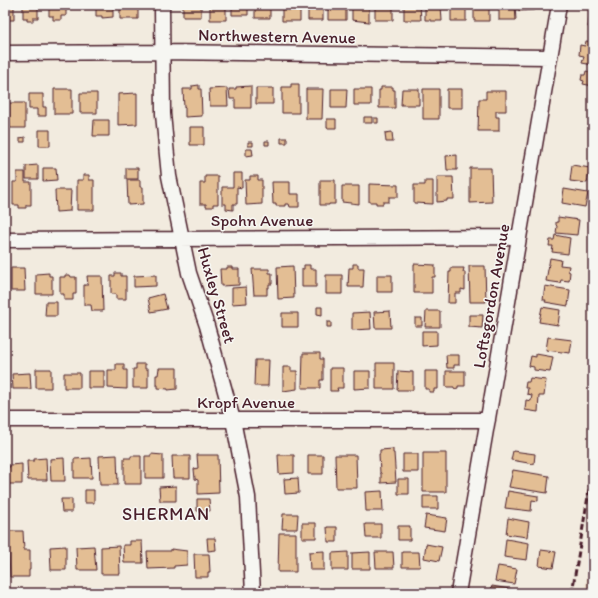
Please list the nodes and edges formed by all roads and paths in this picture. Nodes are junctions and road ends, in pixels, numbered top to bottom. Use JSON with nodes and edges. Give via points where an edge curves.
{"nodes":[{"id":1,"x":162,"y":5,"type":"edge"},
{"id":2,"x":559,"y":5,"type":"edge"},
{"id":3,"x":162,"y":52,"type":"junction"},
{"id":4,"x":5,"y":53,"type":"edge"},
{"id":5,"x":549,"y":57,"type":"junction"},
{"id":6,"x":519,"y":237,"type":"junction"},
{"id":7,"x":182,"y":239,"type":"junction"},
{"id":8,"x":5,"y":240,"type":"edge"},
{"id":9,"x":5,"y":420,"type":"edge"},
{"id":10,"x":233,"y":420,"type":"junction"},
{"id":11,"x":488,"y":420,"type":"junction"},
{"id":12,"x":253,"y":593,"type":"edge"},
{"id":13,"x":458,"y":593,"type":"edge"}],
"edges":[{"from":1,"to":3,"type":"street","name":"Huxley Street"},
{"from":2,"to":5,"type":"street","name":"Loftsgordon Avenue"},
{"from":3,"to":4,"type":"street","name":"Northwestern Avenue"},
{"from":3,"to":5,"type":"street","name":"Northwestern Avenue"},
{"from":3,"to":7,"type":"street","name":"Huxley Street","via":[[163,114],[169,176]]},
{"from":5,"to":6,"type":"street","name":"Loftsgordon Avenue"},
{"from":6,"to":7,"type":"street","name":"Spohn Avenue"},
{"from":6,"to":11,"type":"street","name":"Loftsgordon Avenue"},
{"from":7,"to":8,"type":"street","name":"Spohn Avenue"},
{"from":7,"to":10,"type":"street","name":"Huxley Street","via":[[189,273]]},
{"from":9,"to":10,"type":"street","name":"Kropf Avenue"},
{"from":10,"to":11,"type":"street","name":"Kropf Avenue"},
{"from":10,"to":12,"type":"street","name":"Huxley Street","via":[[248,497]]},
{"from":11,"to":13,"type":"street","name":"Loftsgordon Avenue"}]}
